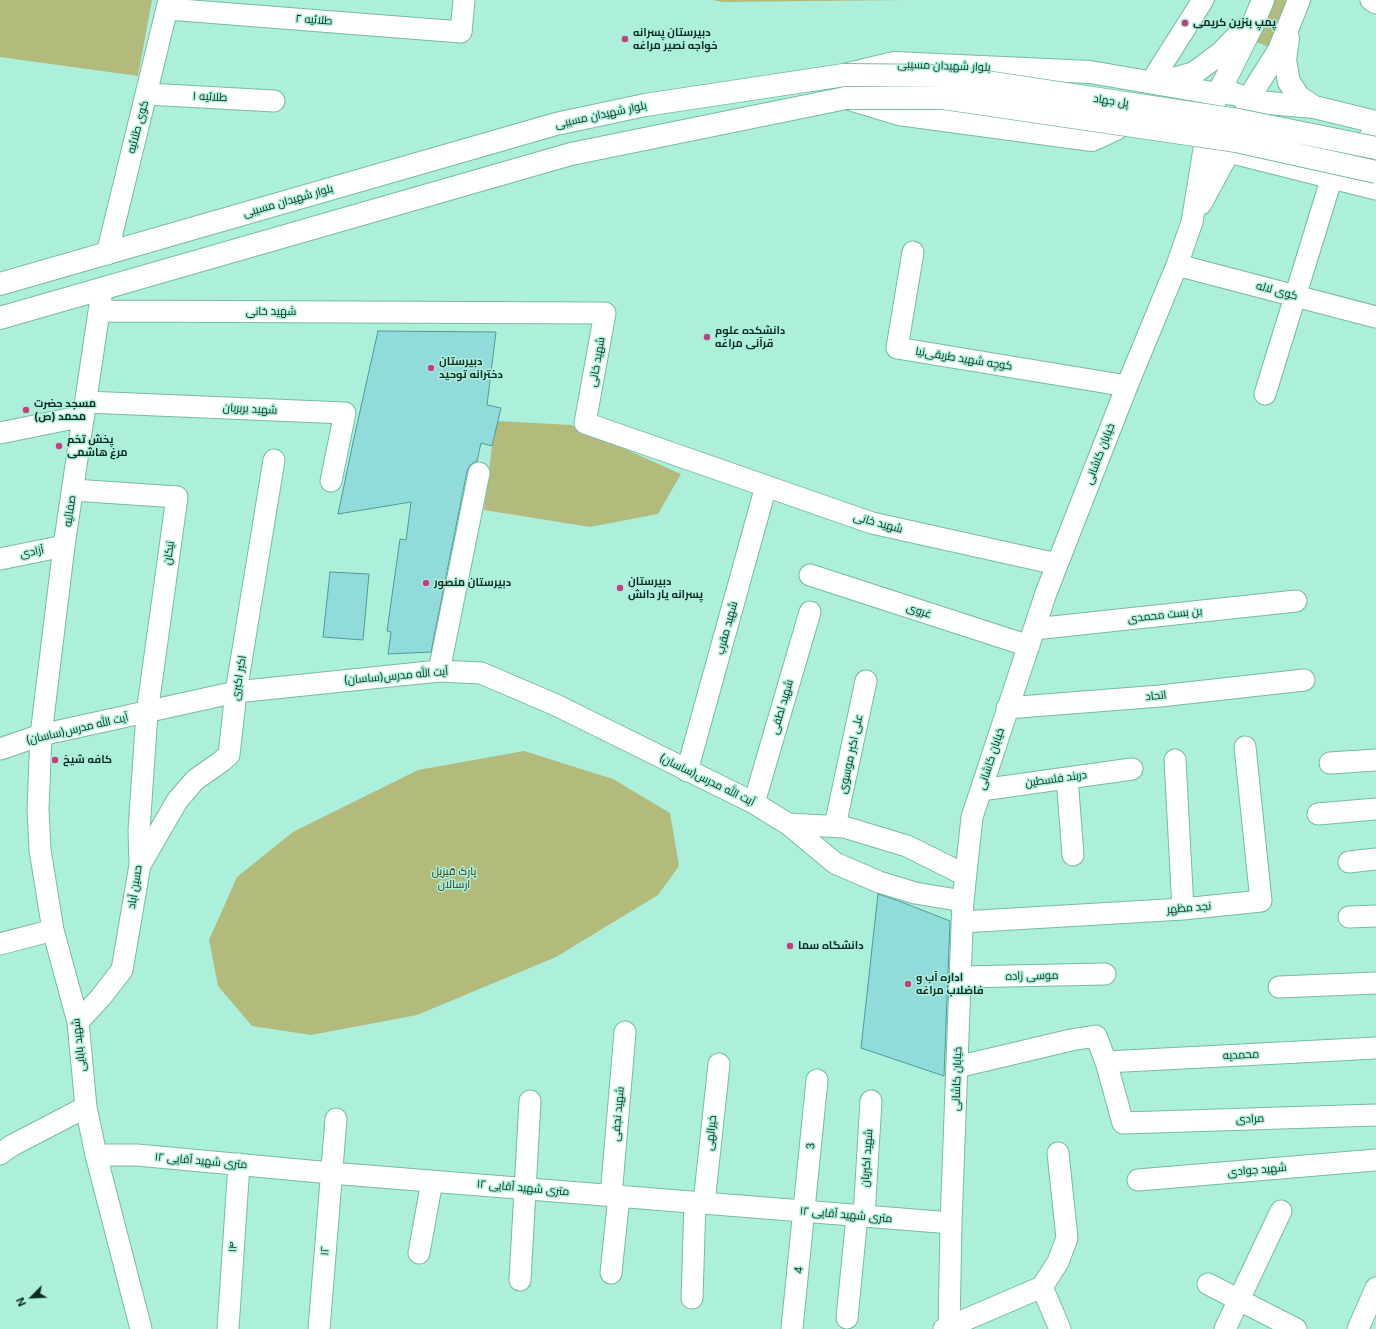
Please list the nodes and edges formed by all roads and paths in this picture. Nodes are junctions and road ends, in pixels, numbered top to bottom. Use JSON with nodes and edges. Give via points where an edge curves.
{"nodes":[{"id":1,"x":464,"y":0,"type":"edge"},
{"id":2,"x":1203,"y":0,"type":"edge"},
{"id":3,"x":1263,"y":0,"type":"edge"},
{"id":4,"x":1371,"y":0,"type":"edge"},
{"id":5,"x":1376,"y":3,"type":"edge"},
{"id":6,"x":168,"y":4,"type":"edge"},
{"id":7,"x":1295,"y":9,"type":"edge"},
{"id":8,"x":1251,"y":28,"type":"junction"},
{"id":9,"x":1279,"y":50,"type":"junction"},
{"id":10,"x":1090,"y":72,"type":"junction"},
{"id":11,"x":844,"y":75,"type":"junction"},
{"id":12,"x":1151,"y":82,"type":"junction"},
{"id":13,"x":147,"y":94,"type":"junction"},
{"id":14,"x":1218,"y":94,"type":"junction"},
{"id":15,"x":846,"y":98,"type":"junction"},
{"id":16,"x":274,"y":101,"type":"dead end"},
{"id":17,"x":1247,"y":101,"type":"junction"},
{"id":18,"x":1314,"y":107,"type":"junction"},
{"id":19,"x":1376,"y":122,"type":"edge"},
{"id":20,"x":1376,"y":133,"type":"edge"},
{"id":21,"x":1205,"y":143,"type":"junction"},
{"id":22,"x":1376,"y":148,"type":"edge"},
{"id":23,"x":1229,"y":152,"type":"junction"},
{"id":24,"x":1332,"y":177,"type":"junction"},
{"id":25,"x":1373,"y":179,"type":"edge"},
{"id":26,"x":1192,"y":222,"type":"junction"},
{"id":27,"x":913,"y":252,"type":"dead end"},
{"id":28,"x":107,"y":254,"type":"junction"},
{"id":29,"x":1177,"y":265,"type":"junction"},
{"id":30,"x":0,"y":284,"type":"edge"},
{"id":31,"x":102,"y":288,"type":"junction"},
{"id":32,"x":1295,"y":296,"type":"junction"},
{"id":33,"x":100,"y":311,"type":"junction"},
{"id":34,"x":0,"y":318,"type":"edge"},
{"id":35,"x":1376,"y":318,"type":"edge"},
{"id":36,"x":1127,"y":386,"type":"junction"},
{"id":37,"x":1265,"y":394,"type":"dead end"},
{"id":38,"x":85,"y":409,"type":"junction"},
{"id":39,"x":0,"y":433,"type":"edge"},
{"id":40,"x":274,"y":460,"type":"dead end"},
{"id":41,"x":479,"y":473,"type":"dead end"},
{"id":42,"x":331,"y":481,"type":"dead end"},
{"id":43,"x":766,"y":486,"type":"junction"},
{"id":44,"x":73,"y":490,"type":"junction"},
{"id":45,"x":64,"y":546,"type":"junction"},
{"id":46,"x":0,"y":559,"type":"edge"},
{"id":47,"x":1057,"y":564,"type":"junction"},
{"id":48,"x":810,"y":576,"type":"dead end"},
{"id":49,"x":1296,"y":601,"type":"dead end"},
{"id":50,"x":810,"y":612,"type":"dead end"},
{"id":51,"x":1031,"y":637,"type":"junction"},
{"id":52,"x":439,"y":671,"type":"junction"},
{"id":53,"x":1304,"y":680,"type":"dead end"},
{"id":54,"x":866,"y":681,"type":"dead end"},
{"id":55,"x":236,"y":692,"type":"junction"},
{"id":56,"x":1007,"y":708,"type":"junction"},
{"id":57,"x":146,"y":713,"type":"junction"},
{"id":58,"x":41,"y":735,"type":"junction"},
{"id":59,"x":1245,"y":747,"type":"dead end"},
{"id":60,"x":0,"y":749,"type":"edge"},
{"id":61,"x":1175,"y":760,"type":"dead end"},
{"id":62,"x":1376,"y":760,"type":"edge"},
{"id":63,"x":1330,"y":763,"type":"dead end"},
{"id":64,"x":1132,"y":769,"type":"dead end"},
{"id":65,"x":687,"y":771,"type":"junction"},
{"id":66,"x":1067,"y":778,"type":"junction"},
{"id":67,"x":981,"y":790,"type":"junction"},
{"id":68,"x":754,"y":803,"type":"junction"},
{"id":69,"x":1376,"y":809,"type":"edge"},
{"id":70,"x":1318,"y":814,"type":"dead end"},
{"id":71,"x":788,"y":824,"type":"junction"},
{"id":72,"x":835,"y":826,"type":"junction"},
{"id":73,"x":1073,"y":855,"type":"dead end"},
{"id":74,"x":1376,"y":859,"type":"edge"},
{"id":75,"x":1349,"y":862,"type":"dead end"},
{"id":76,"x":140,"y":865,"type":"junction"},
{"id":77,"x":965,"y":875,"type":"junction"},
{"id":78,"x":963,"y":901,"type":"junction"},
{"id":79,"x":1183,"y":909,"type":"junction"},
{"id":80,"x":1376,"y":916,"type":"edge"},
{"id":81,"x":1349,"y":917,"type":"dead end"},
{"id":82,"x":962,"y":922,"type":"junction"},
{"id":83,"x":53,"y":930,"type":"junction"},
{"id":84,"x":0,"y":944,"type":"edge"},
{"id":85,"x":1105,"y":974,"type":"dead end"},
{"id":86,"x":960,"y":978,"type":"junction"},
{"id":87,"x":1376,"y":983,"type":"edge"},
{"id":88,"x":1279,"y":987,"type":"dead end"},
{"id":89,"x":78,"y":1022,"type":"junction"},
{"id":90,"x":624,"y":1032,"type":"dead end"},
{"id":91,"x":1376,"y":1048,"type":"edge"},
{"id":92,"x":1106,"y":1062,"type":"junction"},
{"id":93,"x":718,"y":1064,"type":"dead end"},
{"id":94,"x":957,"y":1067,"type":"junction"},
{"id":95,"x":817,"y":1080,"type":"dead end"},
{"id":96,"x":530,"y":1101,"type":"dead end"},
{"id":97,"x":871,"y":1101,"type":"dead end"},
{"id":98,"x":86,"y":1107,"type":"junction"},
{"id":99,"x":1376,"y":1115,"type":"edge"},
{"id":100,"x":336,"y":1119,"type":"dead end"},
{"id":101,"x":1058,"y":1153,"type":"dead end"},
{"id":102,"x":0,"y":1154,"type":"edge"},
{"id":103,"x":96,"y":1155,"type":"junction"},
{"id":104,"x":1376,"y":1160,"type":"edge"},
{"id":105,"x":239,"y":1164,"type":"junction"},
{"id":106,"x":331,"y":1173,"type":"junction"},
{"id":107,"x":1138,"y":1180,"type":"dead end"},
{"id":108,"x":432,"y":1181,"type":"junction"},
{"id":109,"x":525,"y":1188,"type":"junction"},
{"id":110,"x":615,"y":1196,"type":"junction"},
{"id":111,"x":699,"y":1203,"type":"junction"},
{"id":112,"x":805,"y":1211,"type":"junction"},
{"id":113,"x":1281,"y":1211,"type":"dead end"},
{"id":114,"x":861,"y":1216,"type":"junction"},
{"id":115,"x":951,"y":1223,"type":"junction"},
{"id":116,"x":419,"y":1253,"type":"dead end"},
{"id":117,"x":611,"y":1273,"type":"dead end"},
{"id":118,"x":520,"y":1280,"type":"dead end"},
{"id":119,"x":1208,"y":1284,"type":"dead end"},
{"id":120,"x":1042,"y":1287,"type":"junction"},
{"id":121,"x":1376,"y":1288,"type":"edge"},
{"id":122,"x":692,"y":1298,"type":"dead end"},
{"id":123,"x":1239,"y":1300,"type":"junction"},
{"id":124,"x":847,"y":1318,"type":"dead end"},
{"id":125,"x":792,"y":1328,"type":"edge"},
{"id":126,"x":948,"y":1328,"type":"edge"},
{"id":127,"x":141,"y":1329,"type":"edge"},
{"id":128,"x":228,"y":1329,"type":"edge"},
{"id":129,"x":319,"y":1329,"type":"edge"},
{"id":130,"x":1060,"y":1329,"type":"edge"},
{"id":131,"x":1225,"y":1329,"type":"edge"},
{"id":132,"x":1296,"y":1329,"type":"edge"},
{"id":133,"x":1358,"y":1329,"type":"edge"}],
"edges":[{"from":1,"to":6,"type":"street","name":"طلائیه ۲","via":[[461,32]]},
{"from":2,"to":12,"type":"street"},
{"from":3,"to":8,"type":"main road"},
{"from":3,"to":12,"type":"main road","via":[[1244,29],[1221,53],[1194,73]]},
{"from":4,"to":5,"type":"street"},
{"from":6,"to":13,"type":"street","name":"کوی طلائیه"},
{"from":7,"to":9,"type":"main road"},
{"from":7,"to":18,"type":"main road","via":[[1285,60],[1289,82],[1299,96]]},
{"from":8,"to":9,"type":"main road","via":[[1249,46],[1253,51],[1268,55]]},
{"from":8,"to":14,"type":"main road"},
{"from":9,"to":17,"type":"main road"},
{"from":10,"to":11,"type":"main road","name":"بلوار شهیدان مسیبی","via":[[894,63]]},
{"from":10,"to":12,"type":"main road","name":"بلوار شهیدان مسیبی"},
{"from":10,"to":15,"type":"main road","via":[[1114,82],[1125,105],[1116,129],[1092,140],[899,114]]},
{"from":11,"to":22,"type":"main road","name":"پل جهاد","bridge":true,"via":[[946,76],[1238,120]]},
{"from":11,"to":28,"type":"main road","name":"بلوار شهیدان مسیبی","via":[[645,106],[556,124]]},
{"from":12,"to":14,"type":"main road","name":"بلوار شهیدان مسیبی"},
{"from":13,"to":16,"type":"street","name":"طلائیه ۱"},
{"from":13,"to":28,"type":"street","name":"کوی طلائیه"},
{"from":14,"to":17,"type":"main road","via":[[1235,94]]},
{"from":14,"to":21,"type":"main road","via":[[1206,127]]},
{"from":15,"to":25,"type":"main road","name":"پل جهاد","bridge":true,"via":[[943,98],[1236,141]]},
{"from":15,"to":31,"type":"main road","via":[[570,154]]},
{"from":17,"to":18,"type":"main road"},
{"from":17,"to":23,"type":"main road","via":[[1248,108],[1242,131],[1237,143]]},
{"from":18,"to":19,"type":"main road"},
{"from":20,"to":25,"type":"main road","via":[[1362,149],[1362,163]]},
{"from":21,"to":23,"type":"main road","via":[[1206,147],[1214,152]]},
{"from":21,"to":26,"type":"street","name":"خیابان کاشانی"},
{"from":23,"to":24,"type":"street"},
{"from":23,"to":26,"type":"street","name":"خیابان کاشانی"},
{"from":24,"to":25,"type":"street"},
{"from":24,"to":32,"type":"street"},
{"from":26,"to":29,"type":"street","name":"خیابان کاشانی"},
{"from":27,"to":36,"type":"street","name":"کوچه شهید طریقی‌نیا","via":[[897,348]]},
{"from":28,"to":30,"type":"main road","name":"بلوار شهیدان مسیبی"},
{"from":29,"to":32,"type":"street","name":"کوی لاله"},
{"from":29,"to":36,"type":"street","name":"خیابان کاشانی"},
{"from":31,"to":33,"type":"street","name":"صفائیه"},
{"from":31,"to":34,"type":"main road"},
{"from":32,"to":35,"type":"street","name":"کوی لاله"},
{"from":32,"to":37,"type":"street"},
{"from":33,"to":38,"type":"street","name":"صفائیه"},
{"from":33,"to":43,"type":"street","name":"شهید خانی","via":[[605,313],[585,423]]},
{"from":36,"to":47,"type":"street","name":"خیابان کاشانی"},
{"from":38,"to":39,"type":"street"},
{"from":38,"to":42,"type":"street","name":"شهید بربریان","via":[[345,414]]},
{"from":38,"to":44,"type":"street","name":"صفائیه"},
{"from":40,"to":55,"type":"street","name":"اکبر اکبری"},
{"from":41,"to":52,"type":"street"},
{"from":43,"to":47,"type":"street","name":"شهید خانی","via":[[872,523]]},
{"from":43,"to":65,"type":"street","name":"شهید مقرب"},
{"from":44,"to":45,"type":"street","name":"صفائیه"},
{"from":44,"to":57,"type":"street","name":"نیکان","via":[[177,497]]},
{"from":45,"to":46,"type":"street","name":"آزادی"},
{"from":45,"to":58,"type":"street","name":"صفائیه"},
{"from":47,"to":51,"type":"street","name":"خیابان کاشانی"},
{"from":48,"to":51,"type":"street","name":"غروی"},
{"from":49,"to":51,"type":"street","name":"بن بست محمدی"},
{"from":50,"to":68,"type":"street","name":"شهید لطفی"},
{"from":51,"to":56,"type":"street","name":"خیابان کاشانی"},
{"from":52,"to":55,"type":"street","name":"آیت الله مدرس(ساسان)"},
{"from":52,"to":65,"type":"street","name":"آیت الله مدرس(ساسان)","via":[[481,673],[556,705]]},
{"from":53,"to":56,"type":"street","name":"اتحاد","via":[[1160,696]]},
{"from":54,"to":72,"type":"street","name":"علی اکبر موسوی"},
{"from":55,"to":57,"type":"street","name":"آیت الله مدرس(ساسان)"},
{"from":55,"to":76,"type":"street","name":"اکبر اکبری","via":[[228,755],[195,780],[176,801]]},
{"from":56,"to":67,"type":"street","name":"خیابان کاشانی"},
{"from":57,"to":58,"type":"street","name":"آیت الله مدرس(ساسان)"},
{"from":57,"to":76,"type":"street","name":"حسین آباد","via":[[139,830]]},
{"from":58,"to":60,"type":"street","name":"آیت الله مدرس(ساسان)"},
{"from":58,"to":83,"type":"street","name":"شهید بابایی","via":[[38,809],[40,850]]},
{"from":59,"to":79,"type":"street","name":"نجد مظهر","via":[[1261,900]]},
{"from":61,"to":79,"type":"street"},
{"from":62,"to":63,"type":"street"},
{"from":64,"to":66,"type":"street","name":"دربند فلسطین"},
{"from":65,"to":68,"type":"street","name":"آیت الله مدرس(ساسان)"},
{"from":66,"to":67,"type":"street","name":"دربند فلسطین"},
{"from":66,"to":73,"type":"street"},
{"from":67,"to":77,"type":"street","name":"خیابان کاشانی","via":[[972,817]]},
{"from":68,"to":71,"type":"street","name":"آیت الله مدرس(ساسان)"},
{"from":69,"to":70,"type":"street"},
{"from":71,"to":72,"type":"street","name":"آیت الله مدرس(ساسان)"},
{"from":71,"to":78,"type":"street","name":"آیت الله مدرس(ساسان)","via":[[835,863],[879,882],[915,893]]},
{"from":72,"to":77,"type":"street","name":"آیت الله مدرس(ساسان)","via":[[907,846]]},
{"from":74,"to":75,"type":"street"},
{"from":76,"to":89,"type":"street","name":"حسین آباد","via":[[122,970]]},
{"from":77,"to":78,"type":"street","name":"خیابان کاشانی"},
{"from":78,"to":82,"type":"street","name":"خیابان کاشانی"},
{"from":79,"to":82,"type":"street","name":"نجد مظهر"},
{"from":80,"to":81,"type":"street"},
{"from":82,"to":86,"type":"street","name":"خیابان کاشانی"},
{"from":83,"to":84,"type":"street"},
{"from":83,"to":89,"type":"street","name":"شهید بابایی"},
{"from":85,"to":86,"type":"street","name":"موسی زاده"},
{"from":86,"to":94,"type":"street","name":"خیابان کاشانی"},
{"from":87,"to":88,"type":"street"},
{"from":89,"to":98,"type":"street","name":"شهید بابایی"},
{"from":90,"to":110,"type":"street","name":"شهید نجفی"},
{"from":91,"to":92,"type":"street","name":"محمدیه"},
{"from":92,"to":94,"type":"street","via":[[1096,1036]]},
{"from":92,"to":99,"type":"street","name":"مرادی","via":[[1123,1124]]},
{"from":93,"to":111,"type":"street","name":"خیرالهی"},
{"from":94,"to":115,"type":"street","name":"خیابان کاشانی"},
{"from":95,"to":112,"type":"street","name":"3"},
{"from":96,"to":109,"type":"street"},
{"from":97,"to":114,"type":"street","name":"شهید اکبریان"},
{"from":98,"to":102,"type":"street"},
{"from":98,"to":103,"type":"street","name":"شهید بابایی"},
{"from":100,"to":106,"type":"street","name":"۱۲"},
{"from":101,"to":120,"type":"street","via":[[1067,1238],[1058,1262]]},
{"from":103,"to":105,"type":"street","name":"۱۲ متری شهید آقایی","via":[[137,1155]]},
{"from":103,"to":127,"type":"street","name":"شهید بابایی"},
{"from":104,"to":107,"type":"street","name":"شهید جوادی"},
{"from":105,"to":106,"type":"street","name":"۱۲ متری شهید آقایی"},
{"from":105,"to":128,"type":"street","name":"۱۴"},
{"from":106,"to":108,"type":"street","name":"۱۲ متری شهید آقایی"},
{"from":106,"to":129,"type":"street","name":"۱۲"},
{"from":108,"to":109,"type":"street","name":"۱۲ متری شهید آقایی"},
{"from":108,"to":116,"type":"street"},
{"from":109,"to":110,"type":"street","name":"۱۲ متری شهید آقایی"},
{"from":109,"to":118,"type":"street"},
{"from":110,"to":111,"type":"street","name":"۱۲ متری شهید آقایی"},
{"from":110,"to":117,"type":"street","name":"شهید نجفی"},
{"from":111,"to":112,"type":"street","name":"۱۲ متری شهید آقایی"},
{"from":111,"to":122,"type":"street","name":"خیرالهی"},
{"from":112,"to":114,"type":"street","name":"۱۲ متری شهید آقایی"},
{"from":112,"to":125,"type":"street","name":"4"},
{"from":113,"to":123,"type":"street"},
{"from":114,"to":115,"type":"street","name":"۱۲ متری شهید آقایی"},
{"from":114,"to":124,"type":"street","name":"شهید اکبریان"},
{"from":115,"to":126,"type":"street","name":"خیابان کاشانی"},
{"from":119,"to":123,"type":"street"},
{"from":120,"to":126,"type":"street"},
{"from":120,"to":130,"type":"street"},
{"from":121,"to":133,"type":"street"},
{"from":123,"to":131,"type":"street"},
{"from":123,"to":132,"type":"street"}]}
